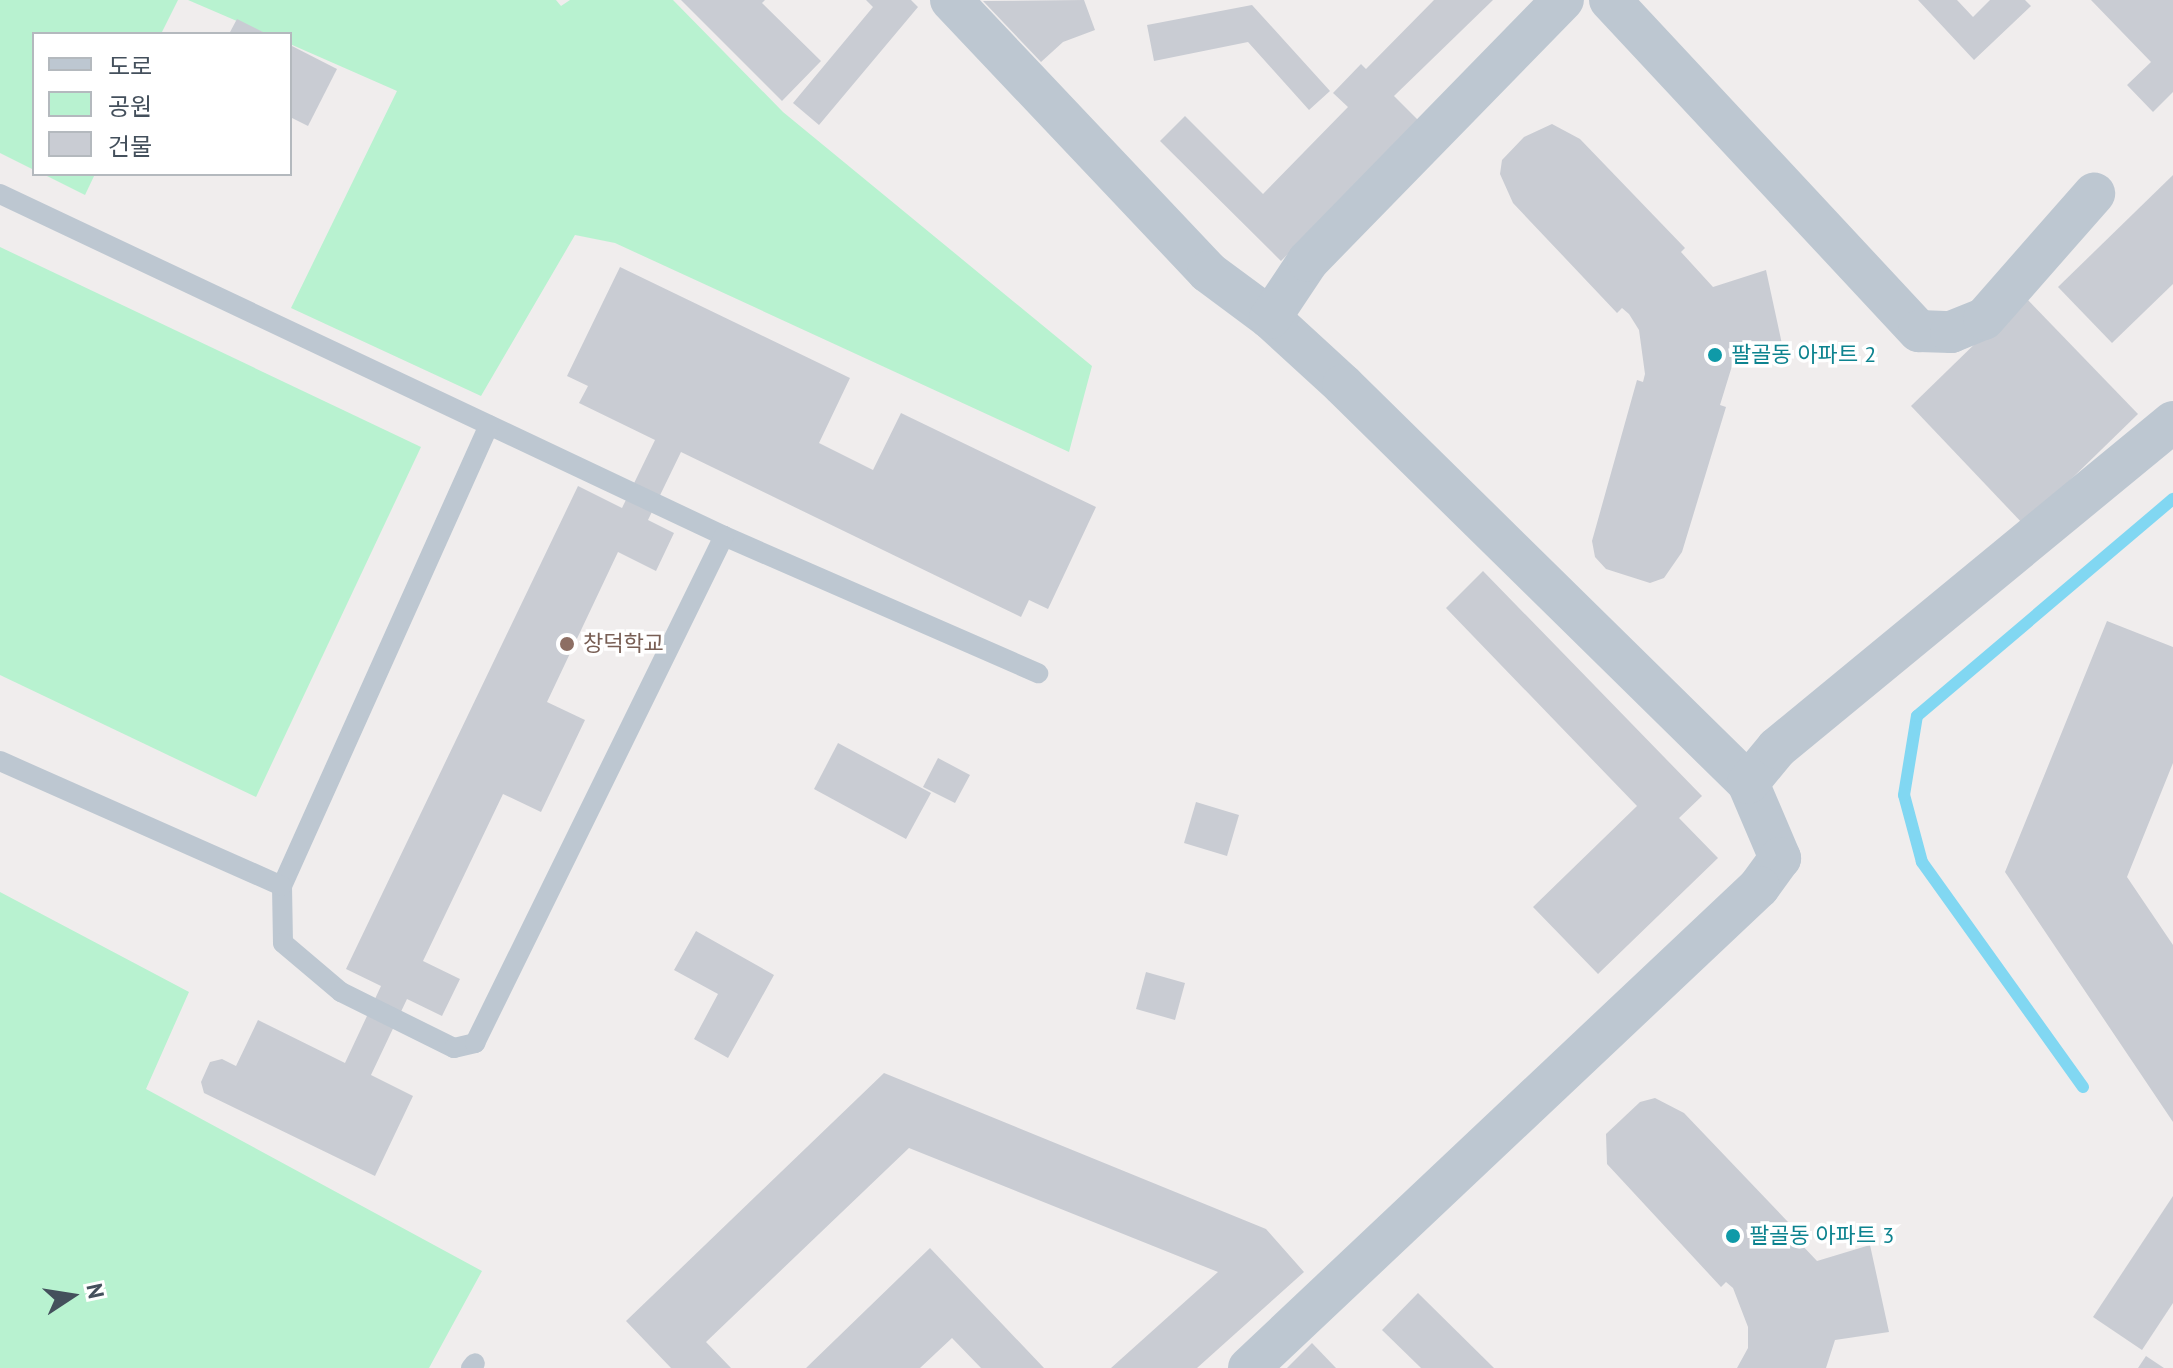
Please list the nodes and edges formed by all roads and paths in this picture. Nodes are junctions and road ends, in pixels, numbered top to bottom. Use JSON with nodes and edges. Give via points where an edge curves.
{"nodes":[{"id":1,"x":951,"y":0,"type":"edge"},
{"id":2,"x":1563,"y":0,"type":"edge"},
{"id":3,"x":1610,"y":0,"type":"edge"},
{"id":4,"x":0,"y":194,"type":"edge"},
{"id":5,"x":2094,"y":194,"type":"dead end"},
{"id":6,"x":1270,"y":318,"type":"junction"},
{"id":7,"x":2173,"y":422,"type":"edge"},
{"id":8,"x":489,"y":425,"type":"junction"},
{"id":9,"x":724,"y":536,"type":"junction"},
{"id":10,"x":1038,"y":673,"type":"dead end"},
{"id":11,"x":0,"y":761,"type":"edge"},
{"id":12,"x":1748,"y":783,"type":"junction"},
{"id":13,"x":282,"y":886,"type":"junction"},
{"id":14,"x":1249,"y":1368,"type":"edge"}],
"edges":[{"from":1,"to":6,"type":"street","via":[[1208,272]]},
{"from":2,"to":6,"type":"street","via":[[1308,261]]},
{"from":3,"to":5,"type":"street","via":[[1919,331],[1951,332],[1984,319]]},
{"from":4,"to":8,"type":"lane"},
{"from":6,"to":12,"type":"street"},
{"from":7,"to":12,"type":"street","via":[[1777,748]]},
{"from":8,"to":9,"type":"lane"},
{"from":8,"to":13,"type":"lane"},
{"from":9,"to":10,"type":"lane"},
{"from":9,"to":13,"type":"lane","via":[[475,1043],[454,1048],[341,992],[283,943]]},
{"from":11,"to":13,"type":"lane"},
{"from":12,"to":14,"type":"street","via":[[1780,858],[1759,887]]}]}
